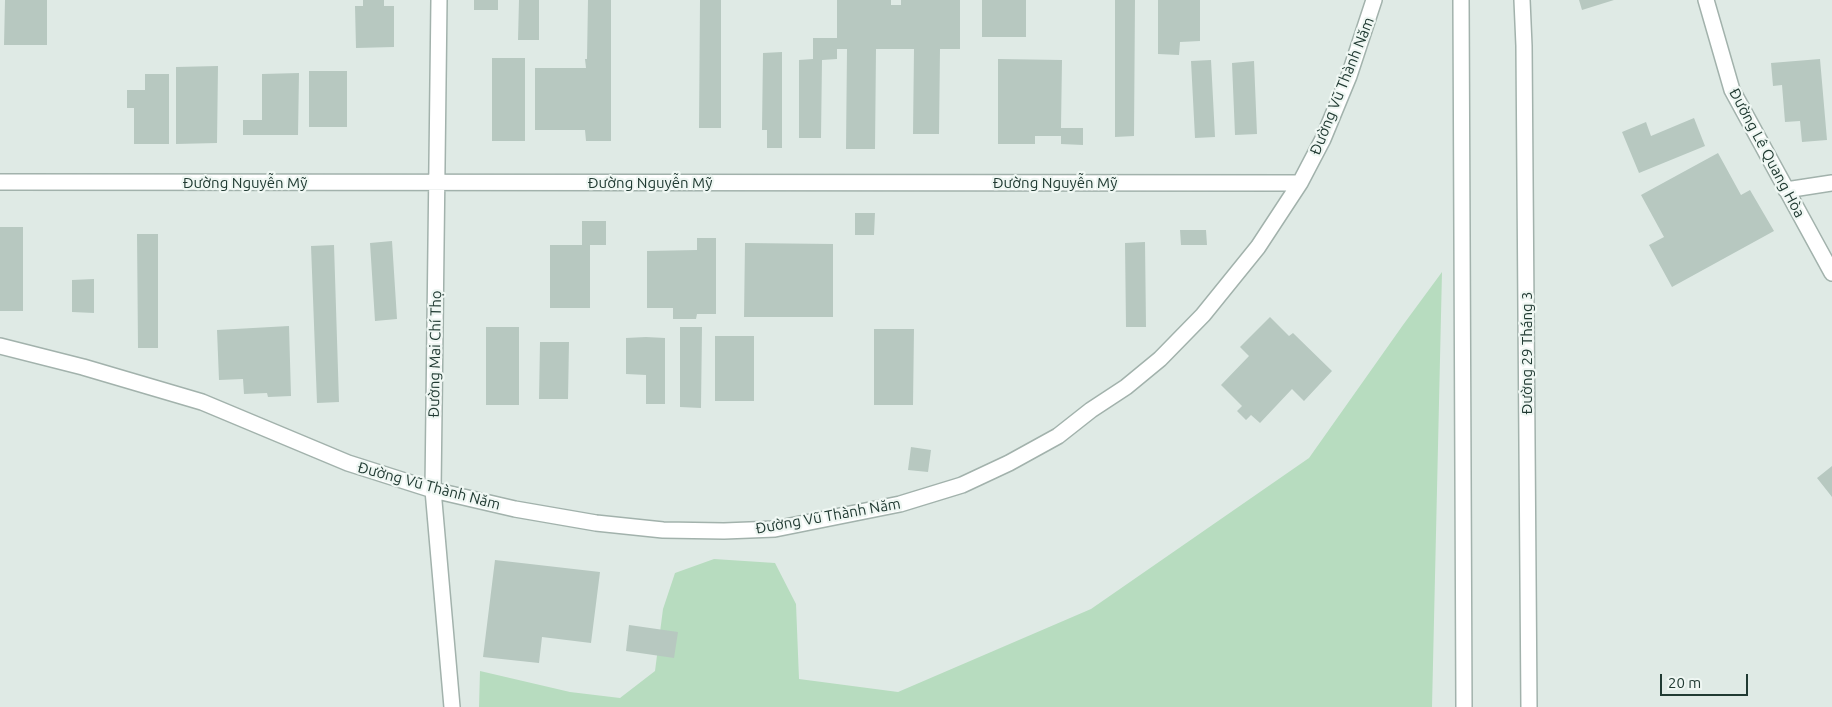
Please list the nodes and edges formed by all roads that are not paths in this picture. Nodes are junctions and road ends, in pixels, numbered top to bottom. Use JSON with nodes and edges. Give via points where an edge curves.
{"nodes":[{"id":1,"x":438,"y":0,"type":"edge"},
{"id":2,"x":1374,"y":0,"type":"edge"},
{"id":3,"x":1462,"y":0,"type":"edge"},
{"id":4,"x":1522,"y":0,"type":"edge"},
{"id":5,"x":1706,"y":0,"type":"edge"},
{"id":6,"x":0,"y":182,"type":"edge"},
{"id":7,"x":437,"y":183,"type":"junction"},
{"id":8,"x":1300,"y":183,"type":"junction"},
{"id":9,"x":1832,"y":183,"type":"edge"},
{"id":10,"x":1786,"y":190,"type":"junction"},
{"id":11,"x":1832,"y":273,"type":"edge"},
{"id":12,"x":0,"y":346,"type":"edge"},
{"id":13,"x":433,"y":490,"type":"junction"},
{"id":14,"x":452,"y":707,"type":"edge"},
{"id":15,"x":1464,"y":707,"type":"edge"},
{"id":16,"x":1529,"y":707,"type":"edge"}],
"edges":[{"from":1,"to":7,"type":"street","name":"Đường Mai Chí Thọ"},
{"from":2,"to":8,"type":"street","name":"Đường Vũ Thành Năm","via":[[1352,68],[1323,139]]},
{"from":3,"to":15,"type":"street"},
{"from":4,"to":16,"type":"street","name":"Đường 29 Tháng 3"},
{"from":5,"to":10,"type":"street","name":"Đường Lê Quang Hòa","via":[[1732,90]]},
{"from":6,"to":7,"type":"street","name":"Đường Nguyễn Mỹ"},
{"from":7,"to":8,"type":"street","name":"Đường Nguyễn Mỹ"},
{"from":7,"to":13,"type":"street","name":"Đường Mai Chí Thọ"},
{"from":8,"to":13,"type":"street","name":"Đường Vũ Thành Năm","via":[[1258,247],[1210,308],[1160,359],[1058,436],[962,485],[900,504],[833,518],[775,529],[724,531],[663,530],[596,523]]},
{"from":9,"to":10,"type":"street"},
{"from":10,"to":11,"type":"street","name":"Đường Lê Quang Hòa"},
{"from":12,"to":13,"type":"street","name":"Đường Vũ Thành Năm","via":[[202,402],[348,463]]},
{"from":13,"to":14,"type":"street","name":"Đường Mai Chí Thọ"}]}
